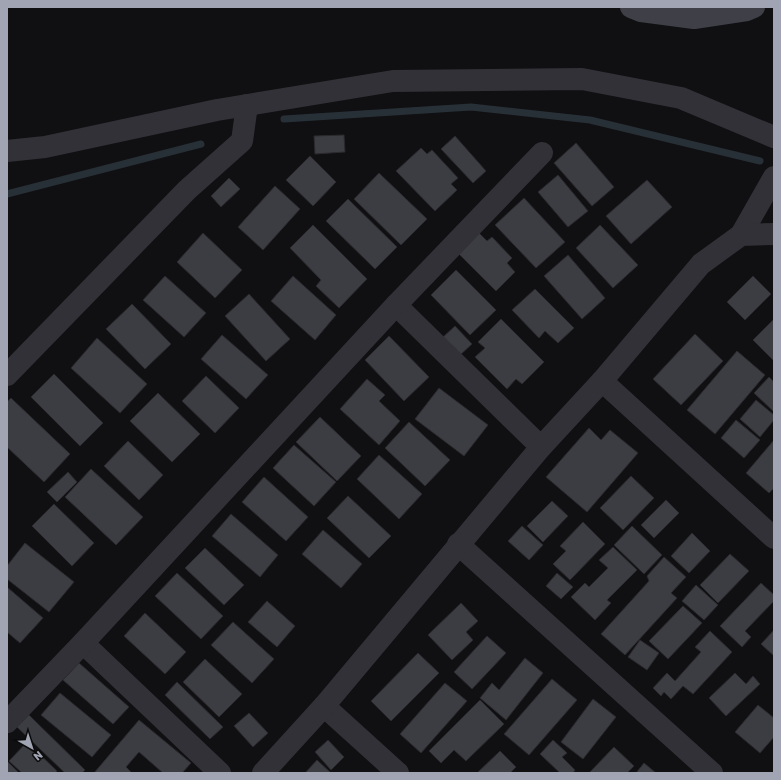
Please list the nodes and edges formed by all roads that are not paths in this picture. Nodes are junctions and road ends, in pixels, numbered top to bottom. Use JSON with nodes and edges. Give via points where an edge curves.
{"nodes":[{"id":1,"x":631,"y":7,"type":"edge"},
{"id":2,"x":754,"y":7,"type":"edge"},
{"id":3,"x":247,"y":105,"type":"junction"},
{"id":4,"x":774,"y":137,"type":"edge"},
{"id":5,"x":7,"y":151,"type":"edge"},
{"id":6,"x":542,"y":153,"type":"dead end"},
{"id":7,"x":774,"y":177,"type":"edge"},
{"id":8,"x":774,"y":234,"type":"edge"},
{"id":9,"x":741,"y":235,"type":"junction"},
{"id":10,"x":396,"y":305,"type":"junction"},
{"id":11,"x":7,"y":375,"type":"edge"},
{"id":12,"x":602,"y":381,"type":"junction"},
{"id":13,"x":541,"y":447,"type":"junction"},
{"id":14,"x":774,"y":538,"type":"edge"},
{"id":15,"x":458,"y":544,"type":"junction"},
{"id":16,"x":83,"y":642,"type":"junction"},
{"id":17,"x":324,"y":706,"type":"junction"},
{"id":18,"x":7,"y":722,"type":"edge"},
{"id":19,"x":220,"y":773,"type":"edge"},
{"id":20,"x":263,"y":773,"type":"edge"},
{"id":21,"x":398,"y":773,"type":"edge"},
{"id":22,"x":712,"y":773,"type":"edge"}],
"edges":[{"from":1,"to":2,"type":"main road","via":[[641,11],[694,18]]},
{"from":3,"to":4,"type":"street","via":[[393,81],[582,79],[681,98]]},
{"from":3,"to":5,"type":"street","via":[[45,147]]},
{"from":3,"to":11,"type":"street","via":[[242,141],[187,190]]},
{"from":6,"to":10,"type":"street"},
{"from":7,"to":9,"type":"street"},
{"from":8,"to":9,"type":"street"},
{"from":9,"to":12,"type":"street","via":[[701,264]]},
{"from":10,"to":13,"type":"street"},
{"from":10,"to":16,"type":"street"},
{"from":12,"to":13,"type":"street"},
{"from":12,"to":14,"type":"street"},
{"from":13,"to":15,"type":"street"},
{"from":15,"to":17,"type":"street"},
{"from":15,"to":22,"type":"street"},
{"from":16,"to":18,"type":"street"},
{"from":16,"to":19,"type":"street"},
{"from":17,"to":20,"type":"street"},
{"from":17,"to":21,"type":"street"}]}
